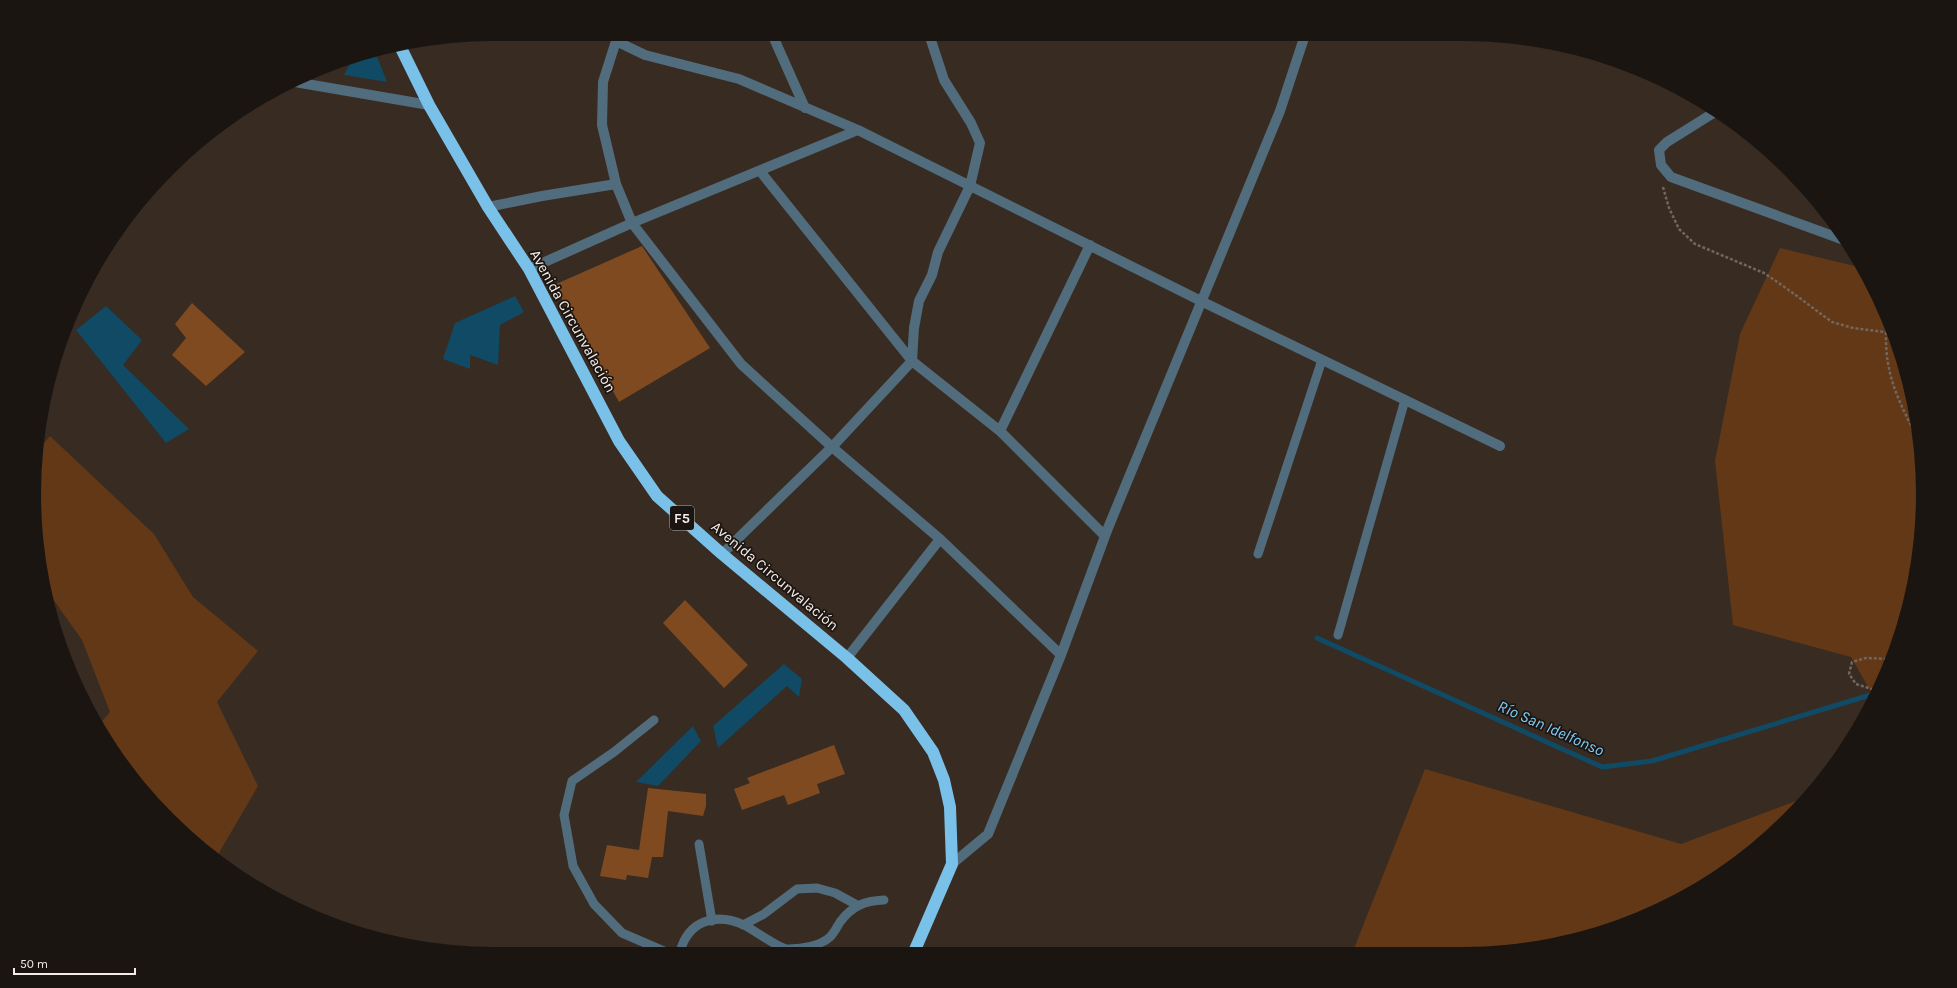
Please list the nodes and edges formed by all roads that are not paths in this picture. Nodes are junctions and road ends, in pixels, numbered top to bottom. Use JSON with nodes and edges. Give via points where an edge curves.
{"nodes":[{"id":1,"x":613,"y":41,"type":"edge"},
{"id":2,"x":619,"y":41,"type":"edge"},
{"id":3,"x":775,"y":41,"type":"edge"},
{"id":4,"x":931,"y":41,"type":"edge"},
{"id":5,"x":1303,"y":41,"type":"edge"},
{"id":6,"x":402,"y":51,"type":"edge"},
{"id":7,"x":303,"y":83,"type":"edge"},
{"id":8,"x":429,"y":105,"type":"junction"},
{"id":9,"x":805,"y":108,"type":"junction"},
{"id":10,"x":1711,"y":115,"type":"edge"},
{"id":11,"x":858,"y":130,"type":"junction"},
{"id":12,"x":760,"y":171,"type":"junction"},
{"id":13,"x":616,"y":184,"type":"junction"},
{"id":14,"x":970,"y":186,"type":"junction"},
{"id":15,"x":488,"y":208,"type":"junction"},
{"id":16,"x":632,"y":223,"type":"junction"},
{"id":17,"x":1837,"y":237,"type":"edge"},
{"id":18,"x":1090,"y":246,"type":"junction"},
{"id":19,"x":529,"y":269,"type":"junction"},
{"id":20,"x":1203,"y":302,"type":"junction"},
{"id":21,"x":1322,"y":360,"type":"junction"},
{"id":22,"x":912,"y":361,"type":"junction"},
{"id":23,"x":1405,"y":400,"type":"junction"},
{"id":24,"x":1000,"y":431,"type":"junction"},
{"id":25,"x":1500,"y":446,"type":"dead end"},
{"id":26,"x":832,"y":447,"type":"junction"},
{"id":27,"x":1105,"y":536,"type":"junction"},
{"id":28,"x":940,"y":539,"type":"junction"},
{"id":29,"x":722,"y":554,"type":"junction"},
{"id":30,"x":1258,"y":554,"type":"dead end"},
{"id":31,"x":1338,"y":635,"type":"dead end"},
{"id":32,"x":1061,"y":655,"type":"junction"},
{"id":33,"x":847,"y":658,"type":"junction"},
{"id":34,"x":654,"y":720,"type":"dead end"},
{"id":35,"x":700,"y":844,"type":"dead end"},
{"id":36,"x":952,"y":864,"type":"junction"},
{"id":37,"x":884,"y":900,"type":"dead end"},
{"id":38,"x":858,"y":905,"type":"junction"},
{"id":39,"x":712,"y":921,"type":"junction"},
{"id":40,"x":744,"y":925,"type":"junction"},
{"id":41,"x":654,"y":947,"type":"edge"},
{"id":42,"x":681,"y":947,"type":"edge"},
{"id":43,"x":782,"y":947,"type":"edge"},
{"id":44,"x":809,"y":947,"type":"edge"},
{"id":45,"x":916,"y":947,"type":"edge"}],
"edges":[{"from":1,"to":13,"type":"street","via":[[603,82],[602,125]]},
{"from":2,"to":9,"type":"street","via":[[645,55],[739,79]]},
{"from":3,"to":9,"type":"street"},
{"from":4,"to":14,"type":"street","via":[[944,80],[971,123],[980,143]]},
{"from":5,"to":20,"type":"street","via":[[1280,111]]},
{"from":6,"to":8,"type":"highway","name":"Avenida Circunvalación","number":"F5"},
{"from":7,"to":8,"type":"street"},
{"from":8,"to":15,"type":"highway","name":"Avenida Circunvalación","number":"F5"},
{"from":9,"to":11,"type":"street"},
{"from":10,"to":17,"type":"street","via":[[1667,142],[1659,150],[1660,165],[1671,177]]},
{"from":11,"to":12,"type":"street"},
{"from":11,"to":14,"type":"street"},
{"from":12,"to":16,"type":"street"},
{"from":12,"to":22,"type":"street"},
{"from":13,"to":15,"type":"street"},
{"from":13,"to":16,"type":"street"},
{"from":14,"to":18,"type":"street"},
{"from":14,"to":22,"type":"street","via":[[938,252],[932,275],[919,301]]},
{"from":15,"to":19,"type":"highway","name":"Avenida Circunvalación","number":"F5"},
{"from":16,"to":19,"type":"street"},
{"from":16,"to":26,"type":"street","via":[[741,364]]},
{"from":18,"to":20,"type":"street"},
{"from":18,"to":24,"type":"street"},
{"from":19,"to":29,"type":"highway","name":"Avenida Circunvalación","number":"F5","via":[[623,447],[657,496]]},
{"from":20,"to":21,"type":"street"},
{"from":20,"to":27,"type":"street"},
{"from":21,"to":23,"type":"street"},
{"from":21,"to":30,"type":"lane"},
{"from":22,"to":24,"type":"street"},
{"from":22,"to":26,"type":"street"},
{"from":23,"to":25,"type":"street"},
{"from":23,"to":31,"type":"lane"},
{"from":24,"to":27,"type":"street"},
{"from":26,"to":28,"type":"street"},
{"from":26,"to":29,"type":"street"},
{"from":27,"to":32,"type":"street"},
{"from":28,"to":32,"type":"street"},
{"from":28,"to":33,"type":"street"},
{"from":29,"to":33,"type":"highway","name":"Avenida Circunvalación","number":"F5"},
{"from":32,"to":36,"type":"street","via":[[988,834]]},
{"from":33,"to":36,"type":"highway","name":"Avenida Circunvalación","number":"F5","via":[[904,710],[933,752],[944,780],[950,807]]},
{"from":34,"to":41,"type":"lane","via":[[572,781],[564,815],[573,866],[594,904],[622,933]]},
{"from":35,"to":39,"type":"lane"},
{"from":36,"to":45,"type":"highway","name":"Avenida Circunvalación","number":"F5"},
{"from":37,"to":38,"type":"lane","via":[[867,901]]},
{"from":38,"to":40,"type":"lane","via":[[835,893],[817,888],[796,889],[764,914]]},
{"from":38,"to":44,"type":"lane","via":[[851,909],[829,938]]},
{"from":39,"to":40,"type":"lane","via":[[724,920]]},
{"from":39,"to":42,"type":"lane","via":[[700,922],[683,940]]},
{"from":40,"to":43,"type":"lane"}]}
